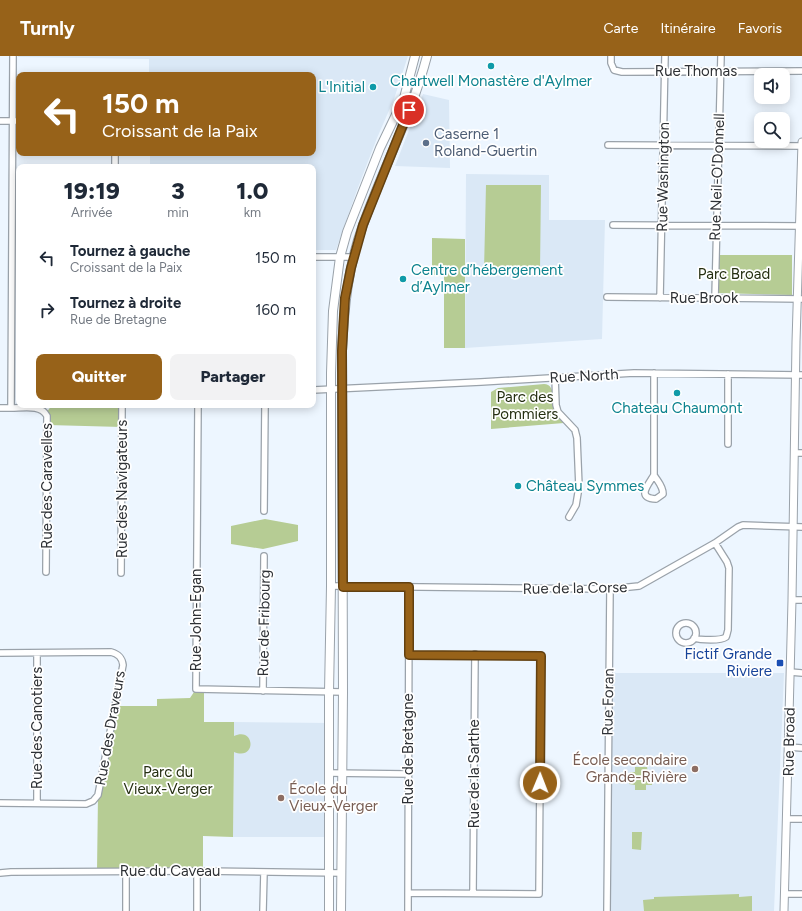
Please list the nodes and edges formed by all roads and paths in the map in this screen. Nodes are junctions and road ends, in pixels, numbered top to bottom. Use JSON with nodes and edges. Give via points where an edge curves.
{"nodes":[{"id":1,"x":13,"y":56,"type":"edge"},
{"id":2,"x":415,"y":56,"type":"edge"},
{"id":3,"x":427,"y":56,"type":"edge"},
{"id":4,"x":612,"y":56,"type":"edge"},
{"id":5,"x":665,"y":56,"type":"edge"},
{"id":6,"x":721,"y":56,"type":"edge"},
{"id":7,"x":720,"y":71,"type":"junction"},
{"id":8,"x":802,"y":71,"type":"edge"},
{"id":9,"x":665,"y":72,"type":"junction"},
{"id":10,"x":0,"y":121,"type":"edge"},
{"id":11,"x":16,"y":121,"type":"edge"},
{"id":12,"x":802,"y":142,"type":"edge"},
{"id":13,"x":608,"y":145,"type":"dead end"},
{"id":14,"x":663,"y":146,"type":"junction"},
{"id":15,"x":719,"y":146,"type":"junction"},
{"id":16,"x":802,"y":146,"type":"edge"},
{"id":17,"x":613,"y":225,"type":"dead end"},
{"id":18,"x":662,"y":225,"type":"junction"},
{"id":19,"x":716,"y":226,"type":"junction"},
{"id":20,"x":801,"y":226,"type":"edge"},
{"id":21,"x":316,"y":257,"type":"edge"},
{"id":22,"x":340,"y":257,"type":"junction"},
{"id":23,"x":353,"y":257,"type":"junction"},
{"id":24,"x":606,"y":297,"type":"dead end"},
{"id":25,"x":660,"y":298,"type":"junction"},
{"id":26,"x":715,"y":298,"type":"junction"},
{"id":27,"x":800,"y":299,"type":"edge"},
{"id":28,"x":654,"y":373,"type":"junction"},
{"id":29,"x":728,"y":374,"type":"junction"},
{"id":30,"x":799,"y":375,"type":"edge"},
{"id":31,"x":554,"y":377,"type":"junction"},
{"id":32,"x":343,"y":389,"type":"junction"},
{"id":33,"x":316,"y":390,"type":"edge"},
{"id":34,"x":332,"y":390,"type":"junction"},
{"id":35,"x":0,"y":408,"type":"edge"},
{"id":36,"x":11,"y":408,"type":"junction"},
{"id":37,"x":122,"y":408,"type":"edge"},
{"id":38,"x":198,"y":408,"type":"edge"},
{"id":39,"x":265,"y":408,"type":"edge"},
{"id":40,"x":728,"y":444,"type":"dead end"},
{"id":41,"x":798,"y":453,"type":"edge"},
{"id":42,"x":654,"y":476,"type":"dead end"},
{"id":43,"x":264,"y":511,"type":"dead end"},
{"id":44,"x":568,"y":517,"type":"dead end"},
{"id":45,"x":793,"y":527,"type":"junction"},
{"id":46,"x":802,"y":527,"type":"edge"},
{"id":47,"x":715,"y":542,"type":"junction"},
{"id":48,"x":264,"y":556,"type":"dead end"},
{"id":49,"x":46,"y":572,"type":"dead end"},
{"id":50,"x":121,"y":573,"type":"dead end"},
{"id":51,"x":331,"y":586,"type":"junction"},
{"id":52,"x":343,"y":587,"type":"junction"},
{"id":53,"x":409,"y":587,"type":"junction"},
{"id":54,"x":610,"y":589,"type":"junction"},
{"id":55,"x":792,"y":600,"type":"junction"},
{"id":56,"x":802,"y":600,"type":"edge"},
{"id":57,"x":694,"y":638,"type":"dead end"},
{"id":58,"x":0,"y":653,"type":"edge"},
{"id":59,"x":37,"y":653,"type":"junction"},
{"id":60,"x":475,"y":654,"type":"junction"},
{"id":61,"x":409,"y":655,"type":"junction"},
{"id":62,"x":790,"y":672,"type":"junction"},
{"id":63,"x":802,"y":673,"type":"edge"},
{"id":64,"x":263,"y":691,"type":"junction"},
{"id":65,"x":329,"y":692,"type":"junction"},
{"id":66,"x":343,"y":692,"type":"junction"},
{"id":67,"x":788,"y":747,"type":"junction"},
{"id":68,"x":802,"y":748,"type":"edge"},
{"id":69,"x":329,"y":773,"type":"junction"},
{"id":70,"x":341,"y":773,"type":"junction"},
{"id":71,"x":408,"y":774,"type":"junction"},
{"id":72,"x":0,"y":803,"type":"edge"},
{"id":73,"x":37,"y":803,"type":"junction"},
{"id":74,"x":787,"y":819,"type":"junction"},
{"id":75,"x":802,"y":819,"type":"edge"},
{"id":76,"x":126,"y":871,"type":"junction"},
{"id":77,"x":197,"y":871,"type":"junction"},
{"id":78,"x":264,"y":872,"type":"junction"},
{"id":79,"x":0,"y":873,"type":"edge"},
{"id":80,"x":329,"y":873,"type":"junction"},
{"id":81,"x":341,"y":873,"type":"junction"},
{"id":82,"x":408,"y":893,"type":"junction"},
{"id":83,"x":473,"y":893,"type":"junction"},
{"id":84,"x":785,"y":894,"type":"junction"},
{"id":85,"x":802,"y":894,"type":"edge"},
{"id":86,"x":126,"y":911,"type":"edge"},
{"id":87,"x":197,"y":911,"type":"edge"},
{"id":88,"x":263,"y":911,"type":"edge"},
{"id":89,"x":329,"y":911,"type":"edge"},
{"id":90,"x":341,"y":911,"type":"edge"},
{"id":91,"x":408,"y":911,"type":"edge"},
{"id":92,"x":607,"y":911,"type":"edge"},
{"id":93,"x":784,"y":911,"type":"edge"}],
"edges":[{"from":1,"to":11,"type":"street"},
{"from":2,"to":22,"type":"main road","via":[[404,98],[364,187]]},
{"from":3,"to":23,"type":"main road","via":[[413,102],[363,225]]},
{"from":4,"to":9,"type":"street","name":"Rue Thomas","via":[[614,70]]},
{"from":5,"to":9,"type":"street","name":"Rue Washington"},
{"from":6,"to":7,"type":"street","name":"Rue Neil-O'Donnell"},
{"from":7,"to":8,"type":"street","name":"Rue Thomas"},
{"from":7,"to":9,"type":"street","name":"Rue Thomas"},
{"from":7,"to":15,"type":"street","name":"Rue Neil-O'Donnell"},
{"from":9,"to":14,"type":"street","name":"Rue Washington"},
{"from":10,"to":11,"type":"street"},
{"from":11,"to":36,"type":"street"},
{"from":12,"to":16,"type":"street","name":"Rue Broad"},
{"from":13,"to":14,"type":"street"},
{"from":14,"to":15,"type":"street"},
{"from":14,"to":18,"type":"street","name":"Rue Washington"},
{"from":15,"to":16,"type":"street"},
{"from":15,"to":19,"type":"street","name":"Rue Neil-O'Donnell"},
{"from":16,"to":20,"type":"street","name":"Rue Broad"},
{"from":17,"to":18,"type":"street"},
{"from":18,"to":19,"type":"street"},
{"from":18,"to":25,"type":"street","name":"Rue Washington"},
{"from":19,"to":20,"type":"street"},
{"from":19,"to":26,"type":"street","name":"Rue Neil-O'Donnell"},
{"from":20,"to":27,"type":"street","name":"Rue Broad"},
{"from":21,"to":22,"type":"street"},
{"from":22,"to":23,"type":"street"},
{"from":22,"to":34,"type":"main road","via":[[333,311]]},
{"from":23,"to":32,"type":"main road","via":[[344,311]]},
{"from":24,"to":25,"type":"street","name":"Rue Brook"},
{"from":25,"to":26,"type":"street","name":"Rue Brook"},
{"from":26,"to":27,"type":"street","name":"Rue Brook"},
{"from":27,"to":30,"type":"street","name":"Rue Broad"},
{"from":28,"to":29,"type":"street","name":"Rue North"},
{"from":28,"to":31,"type":"street","name":"Rue North"},
{"from":28,"to":42,"type":"street"},
{"from":29,"to":30,"type":"street","name":"Rue North"},
{"from":29,"to":40,"type":"street"},
{"from":30,"to":41,"type":"street","name":"Rue Broad"},
{"from":31,"to":32,"type":"street","name":"Rue North"},
{"from":31,"to":44,"type":"street","via":[[558,412],[575,430],[577,438],[576,505]]},
{"from":32,"to":34,"type":"street"},
{"from":32,"to":52,"type":"main road"},
{"from":33,"to":34,"type":"street"},
{"from":34,"to":51,"type":"main road"},
{"from":35,"to":36,"type":"street"},
{"from":36,"to":49,"type":"street","name":"Rue des Caravelles","via":[[37,408],[47,416]]},
{"from":37,"to":50,"type":"street","name":"Rue des Navigateurs"},
{"from":38,"to":64,"type":"street","name":"Rue John-Egan","via":[[196,689]]},
{"from":39,"to":43,"type":"street"},
{"from":41,"to":45,"type":"street","name":"Rue Broad"},
{"from":45,"to":46,"type":"street","name":"Rue de la Corse"},
{"from":45,"to":47,"type":"street","name":"Rue de la Corse","via":[[743,526]]},
{"from":45,"to":55,"type":"street","name":"Rue Broad"},
{"from":47,"to":54,"type":"street","name":"Rue de la Corse","via":[[639,586]]},
{"from":47,"to":57,"type":"street","via":[[729,568],[728,630],[723,638]]},
{"from":48,"to":64,"type":"street","name":"Rue de Fribourg"},
{"from":51,"to":52,"type":"street","name":"Rue de la Corse"},
{"from":51,"to":65,"type":"main road"},
{"from":52,"to":53,"type":"street","name":"Rue de la Corse"},
{"from":52,"to":66,"type":"main road"},
{"from":53,"to":54,"type":"street","name":"Rue de la Corse"},
{"from":53,"to":61,"type":"street","name":"Rue de Bretagne"},
{"from":54,"to":92,"type":"street","name":"Rue Foran"},
{"from":55,"to":56,"type":"street"},
{"from":55,"to":62,"type":"street","name":"Rue Broad"},
{"from":58,"to":59,"type":"street","name":"Rue des Draveurs"},
{"from":59,"to":73,"type":"street","name":"Rue des Canotiers"},
{"from":59,"to":73,"type":"street","name":"Rue des Draveurs","via":[[110,652],[118,655],[122,661],[98,795],[86,804]]},
{"from":60,"to":61,"type":"street"},
{"from":60,"to":83,"type":"street","name":"Rue de la Sarthe"},
{"from":60,"to":83,"type":"street","via":[[541,656],[541,663],[539,894]]},
{"from":61,"to":71,"type":"street","name":"Rue de Bretagne"},
{"from":62,"to":63,"type":"street"},
{"from":62,"to":67,"type":"street","name":"Rue Broad"},
{"from":64,"to":65,"type":"street","name":"Rue John-Egan"},
{"from":65,"to":66,"type":"street","name":"Rue John-Egan"},
{"from":65,"to":69,"type":"main road"},
{"from":66,"to":70,"type":"main road"},
{"from":67,"to":68,"type":"street"},
{"from":67,"to":74,"type":"street","name":"Rue Broad"},
{"from":69,"to":70,"type":"street"},
{"from":69,"to":80,"type":"main road"},
{"from":70,"to":71,"type":"street"},
{"from":70,"to":81,"type":"main road"},
{"from":71,"to":82,"type":"street","name":"Rue de Bretagne"},
{"from":72,"to":73,"type":"street","name":"Rue des Draveurs"},
{"from":74,"to":75,"type":"street"},
{"from":74,"to":84,"type":"street","name":"Rue Broad"},
{"from":76,"to":77,"type":"street","name":"Rue du Caveau"},
{"from":76,"to":79,"type":"street","name":"Rue du Caveau"},
{"from":76,"to":86,"type":"street"},
{"from":77,"to":78,"type":"street","name":"Rue du Caveau"},
{"from":77,"to":87,"type":"street"},
{"from":78,"to":80,"type":"street","name":"Rue du Caveau"},
{"from":78,"to":88,"type":"street"},
{"from":80,"to":81,"type":"street","name":"Rue du Caveau"},
{"from":80,"to":89,"type":"main road"},
{"from":81,"to":90,"type":"main road"},
{"from":82,"to":83,"type":"street"},
{"from":82,"to":91,"type":"street","name":"Rue de Bretagne"},
{"from":84,"to":85,"type":"street"},
{"from":84,"to":93,"type":"street","name":"Rue Broad"}]}
